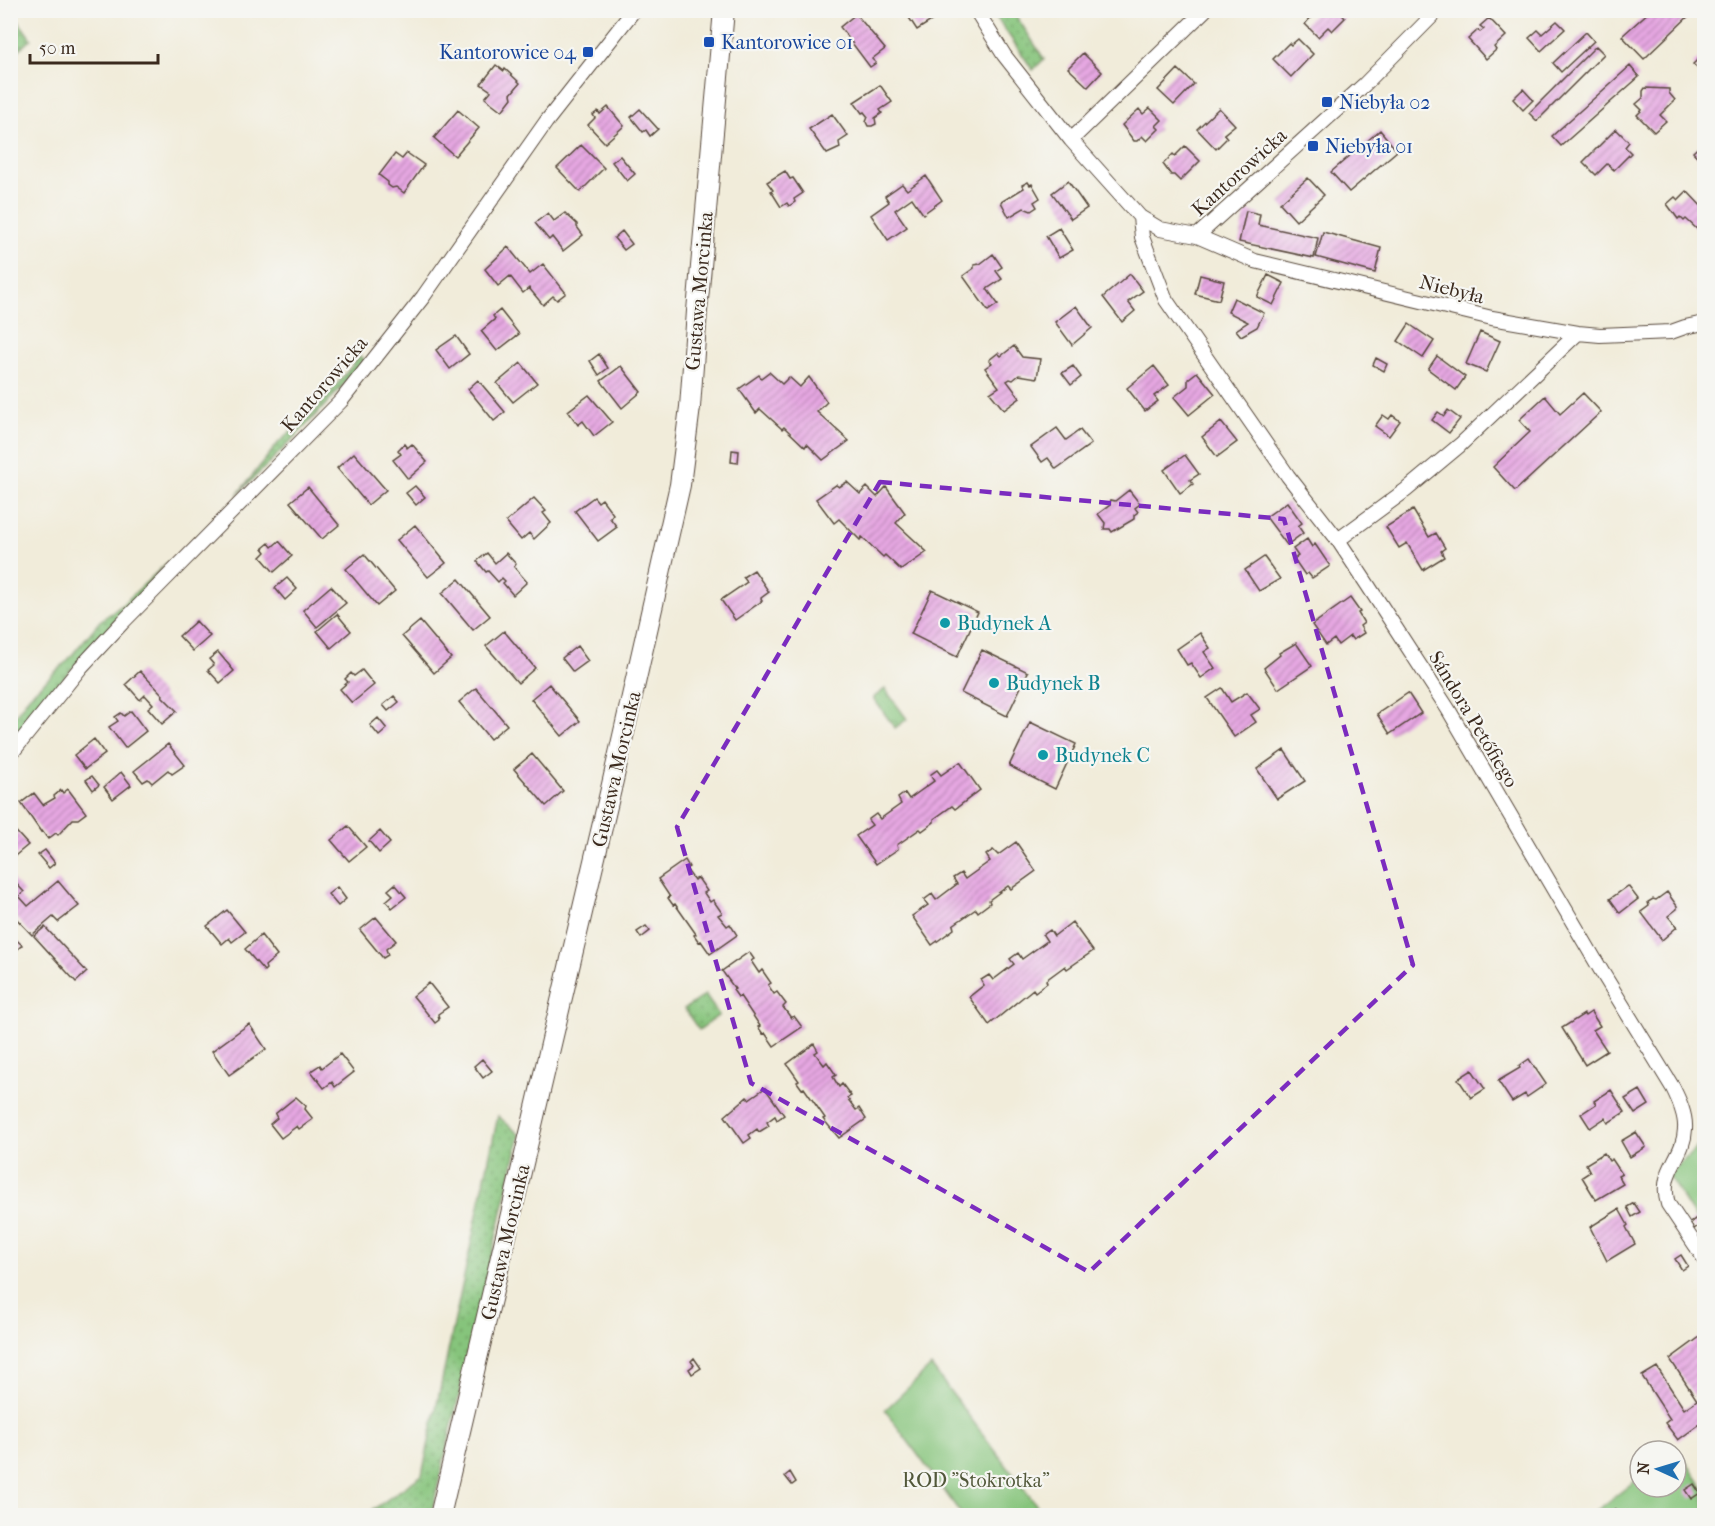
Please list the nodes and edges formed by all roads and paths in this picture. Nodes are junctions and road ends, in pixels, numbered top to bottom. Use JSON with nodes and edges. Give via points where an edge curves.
{"nodes":[{"id":1,"x":634,"y":10,"type":"edge"},
{"id":2,"x":724,"y":10,"type":"edge"},
{"id":3,"x":976,"y":10,"type":"edge"},
{"id":4,"x":1205,"y":10,"type":"edge"},
{"id":5,"x":1438,"y":10,"type":"edge"},
{"id":6,"x":1071,"y":140,"type":"junction"},
{"id":7,"x":1140,"y":217,"type":"junction"},
{"id":8,"x":1197,"y":236,"type":"junction"},
{"id":9,"x":1704,"y":323,"type":"edge"},
{"id":10,"x":1578,"y":333,"type":"junction"},
{"id":11,"x":1338,"y":540,"type":"junction"},
{"id":12,"x":10,"y":755,"type":"edge"},
{"id":13,"x":1704,"y":1258,"type":"edge"},
{"id":14,"x":440,"y":1515,"type":"edge"}],
"edges":[{"from":1,"to":12,"type":"street","name":"Kantorowicka","via":[[546,122],[423,297],[341,400],[122,622]]},
{"from":2,"to":14,"type":"street","name":"Gustawa Morcinka","via":[[680,485]]},
{"from":3,"to":6,"type":"street","name":"Kantorowicka","via":[[1004,55]]},
{"from":4,"to":6,"type":"street"},
{"from":5,"to":8,"type":"street","name":"Kantorowicka","via":[[1364,85]]},
{"from":6,"to":7,"type":"street","name":"Kantorowicka"},
{"from":7,"to":8,"type":"street","name":"Kantorowicka","via":[[1160,230]]},
{"from":7,"to":11,"type":"street","name":"Sándora Petőfiego","via":[[1142,237],[1166,300],[1288,476]]},
{"from":8,"to":10,"type":"street","name":"Niebyła","via":[[1255,261],[1492,318]]},
{"from":9,"to":10,"type":"street","name":"Niebyła","via":[[1671,332]]},
{"from":10,"to":11,"type":"street","via":[[1460,445]]},
{"from":11,"to":13,"type":"street","name":"Sándora Petőfiego","via":[[1448,709],[1673,1088],[1685,1130],[1666,1179],[1666,1197]]}]}
